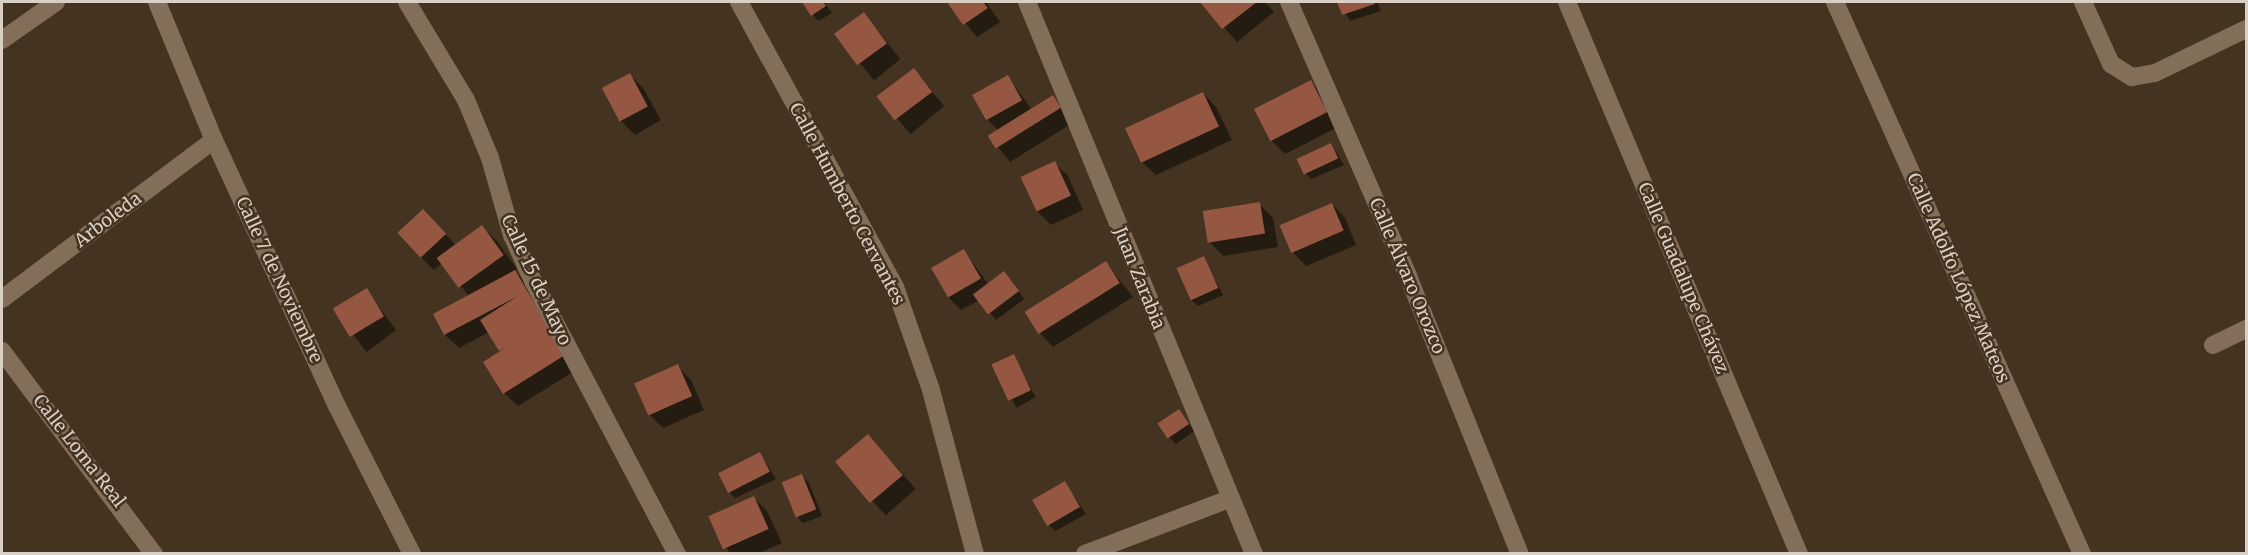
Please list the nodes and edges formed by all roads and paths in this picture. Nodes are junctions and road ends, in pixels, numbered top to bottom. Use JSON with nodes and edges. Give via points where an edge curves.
{"nodes":[{"id":1,"x":57,"y":2,"type":"edge"},
{"id":2,"x":157,"y":2,"type":"edge"},
{"id":3,"x":407,"y":2,"type":"edge"},
{"id":4,"x":739,"y":2,"type":"edge"},
{"id":5,"x":1027,"y":2,"type":"edge"},
{"id":6,"x":1289,"y":2,"type":"edge"},
{"id":7,"x":1567,"y":2,"type":"edge"},
{"id":8,"x":1835,"y":2,"type":"edge"},
{"id":9,"x":2083,"y":2,"type":"edge"},
{"id":10,"x":2247,"y":29,"type":"edge"},
{"id":11,"x":2,"y":40,"type":"edge"},
{"id":12,"x":214,"y":140,"type":"junction"},
{"id":13,"x":2,"y":299,"type":"edge"},
{"id":14,"x":2247,"y":329,"type":"edge"},
{"id":15,"x":2213,"y":345,"type":"dead end"},
{"id":16,"x":2,"y":351,"type":"edge"},
{"id":17,"x":1229,"y":499,"type":"junction"},
{"id":18,"x":154,"y":554,"type":"edge"},
{"id":19,"x":412,"y":554,"type":"edge"},
{"id":20,"x":677,"y":554,"type":"edge"},
{"id":21,"x":975,"y":554,"type":"edge"},
{"id":22,"x":1085,"y":554,"type":"edge"},
{"id":23,"x":1254,"y":554,"type":"edge"},
{"id":24,"x":1520,"y":554,"type":"edge"},
{"id":25,"x":1799,"y":554,"type":"edge"},
{"id":26,"x":2082,"y":554,"type":"edge"}],
"edges":[{"from":1,"to":11,"type":"street"},
{"from":2,"to":12,"type":"street","name":"Calle 7 de Noviembre"},
{"from":3,"to":20,"type":"street","name":"Calle 15 de Mayo","via":[[466,100],[490,158],[512,235],[533,281]]},
{"from":4,"to":21,"type":"street","name":"Calle Humberto Cervantes","via":[[895,287],[931,390]]},
{"from":5,"to":17,"type":"street","name":"Juan Zarabia"},
{"from":6,"to":24,"type":"street","name":"Calle Álvaro Orozco","via":[[1408,276]]},
{"from":7,"to":25,"type":"street","name":"Calle Guadalupe Chávez"},
{"from":8,"to":26,"type":"street","name":"Calle Adolfo López Mateos"},
{"from":9,"to":10,"type":"street","via":[[2111,64],[2132,77],[2155,73]]},
{"from":12,"to":13,"type":"street","name":"Arboleda"},
{"from":12,"to":19,"type":"street","name":"Calle 7 de Noviembre","via":[[337,406]]},
{"from":14,"to":15,"type":"street"},
{"from":16,"to":18,"type":"street","name":"Calle Loma Real"},
{"from":17,"to":22,"type":"street"},
{"from":17,"to":23,"type":"street","name":"Juan Zarabia"}]}
